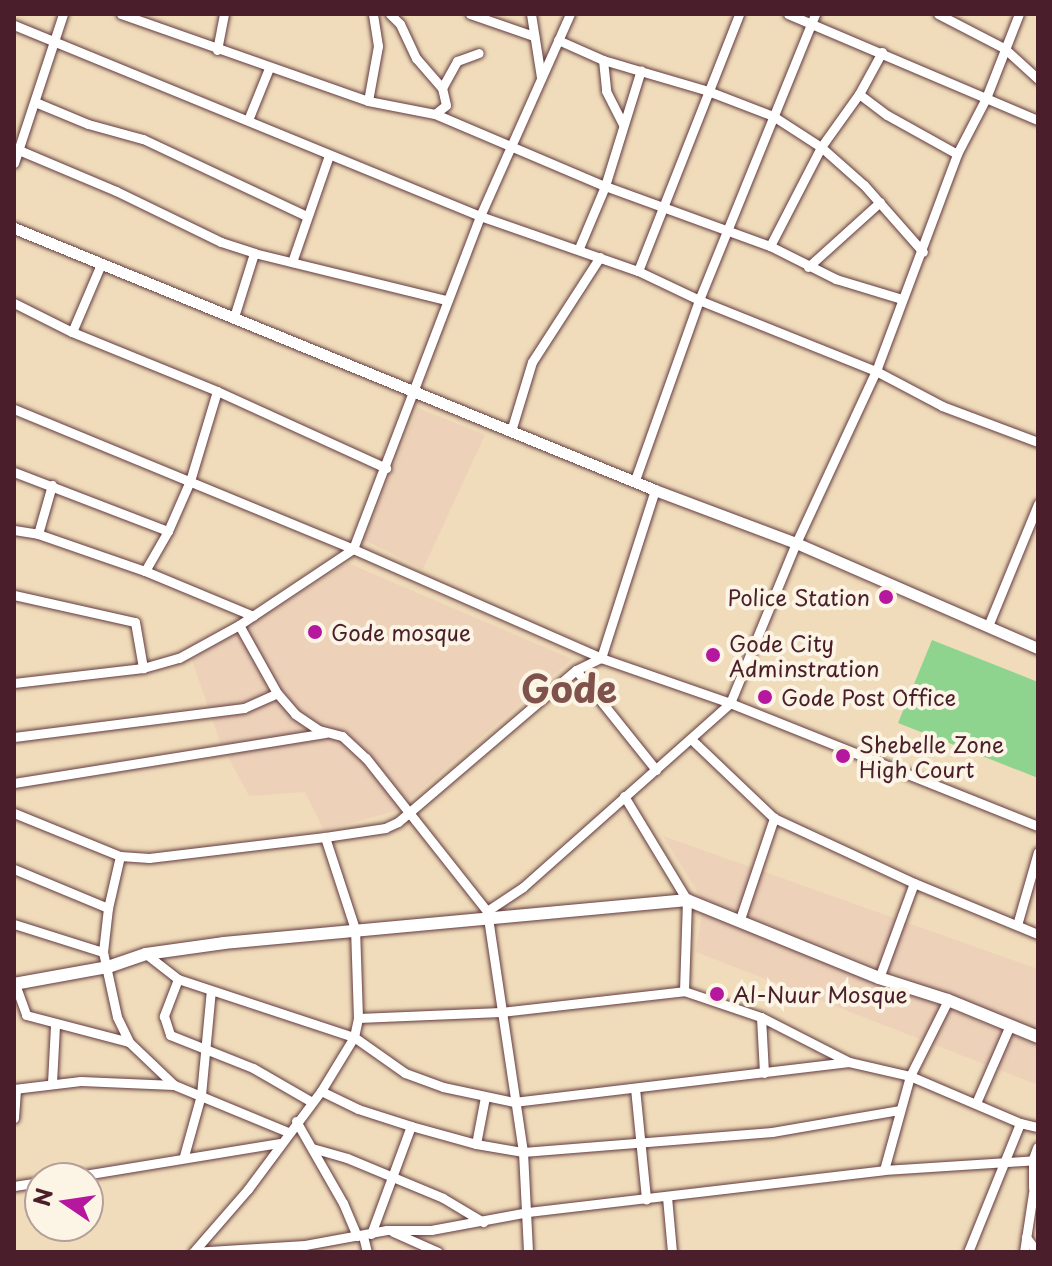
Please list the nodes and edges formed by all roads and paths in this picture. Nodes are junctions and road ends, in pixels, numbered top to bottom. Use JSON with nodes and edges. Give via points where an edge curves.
{"nodes":[{"id":1,"x":63,"y":14,"type":"edge"},
{"id":2,"x":121,"y":14,"type":"edge"},
{"id":3,"x":224,"y":14,"type":"edge"},
{"id":4,"x":373,"y":14,"type":"edge"},
{"id":5,"x":390,"y":14,"type":"edge"},
{"id":6,"x":470,"y":14,"type":"edge"},
{"id":7,"x":531,"y":14,"type":"edge"},
{"id":8,"x":570,"y":14,"type":"edge"},
{"id":9,"x":739,"y":14,"type":"edge"},
{"id":10,"x":788,"y":14,"type":"edge"},
{"id":11,"x":938,"y":14,"type":"edge"},
{"id":12,"x":1019,"y":14,"type":"edge"},
{"id":13,"x":813,"y":18,"type":"edge"},
{"id":14,"x":14,"y":25,"type":"edge"},
{"id":15,"x":534,"y":36,"type":"junction"},
{"id":16,"x":558,"y":40,"type":"junction"},
{"id":17,"x":54,"y":41,"type":"junction"},
{"id":18,"x":1004,"y":48,"type":"junction"},
{"id":19,"x":217,"y":50,"type":"junction"},
{"id":20,"x":882,"y":52,"type":"junction"},
{"id":21,"x":479,"y":53,"type":"dead end"},
{"id":22,"x":603,"y":60,"type":"junction"},
{"id":23,"x":269,"y":68,"type":"junction"},
{"id":24,"x":641,"y":70,"type":"junction"},
{"id":25,"x":1038,"y":79,"type":"edge"},
{"id":26,"x":541,"y":80,"type":"junction"},
{"id":27,"x":442,"y":88,"type":"junction"},
{"id":28,"x":708,"y":91,"type":"junction"},
{"id":29,"x":859,"y":94,"type":"junction"},
{"id":30,"x":986,"y":98,"type":"junction"},
{"id":31,"x":368,"y":101,"type":"junction"},
{"id":32,"x":35,"y":102,"type":"junction"},
{"id":33,"x":435,"y":114,"type":"junction"},
{"id":34,"x":773,"y":116,"type":"junction"},
{"id":35,"x":248,"y":120,"type":"junction"},
{"id":36,"x":1038,"y":120,"type":"edge"},
{"id":37,"x":623,"y":124,"type":"junction"},
{"id":38,"x":821,"y":147,"type":"junction"},
{"id":39,"x":511,"y":148,"type":"junction"},
{"id":40,"x":16,"y":149,"type":"edge"},
{"id":41,"x":957,"y":154,"type":"junction"},
{"id":42,"x":329,"y":155,"type":"junction"},
{"id":43,"x":14,"y":163,"type":"edge"},
{"id":44,"x":605,"y":186,"type":"junction"},
{"id":45,"x":880,"y":202,"type":"junction"},
{"id":46,"x":663,"y":206,"type":"junction"},
{"id":47,"x":307,"y":216,"type":"junction"},
{"id":48,"x":480,"y":216,"type":"junction"},
{"id":49,"x":14,"y":228,"type":"edge"},
{"id":50,"x":727,"y":233,"type":"junction"},
{"id":51,"x":770,"y":246,"type":"junction"},
{"id":52,"x":579,"y":248,"type":"junction"},
{"id":53,"x":923,"y":252,"type":"junction"},
{"id":54,"x":254,"y":253,"type":"junction"},
{"id":55,"x":600,"y":257,"type":"junction"},
{"id":56,"x":292,"y":262,"type":"junction"},
{"id":57,"x":101,"y":264,"type":"junction"},
{"id":58,"x":808,"y":267,"type":"junction"},
{"id":59,"x":638,"y":271,"type":"junction"},
{"id":60,"x":902,"y":299,"type":"junction"},
{"id":61,"x":446,"y":300,"type":"junction"},
{"id":62,"x":699,"y":300,"type":"junction"},
{"id":63,"x":14,"y":303,"type":"edge"},
{"id":64,"x":234,"y":317,"type":"junction"},
{"id":65,"x":72,"y":332,"type":"junction"},
{"id":66,"x":876,"y":371,"type":"junction"},
{"id":67,"x":217,"y":391,"type":"junction"},
{"id":68,"x":415,"y":392,"type":"junction"},
{"id":69,"x":14,"y":409,"type":"edge"},
{"id":70,"x":511,"y":431,"type":"junction"},
{"id":71,"x":1038,"y":442,"type":"edge"},
{"id":72,"x":386,"y":468,"type":"junction"},
{"id":73,"x":14,"y":472,"type":"edge"},
{"id":74,"x":635,"y":480,"type":"junction"},
{"id":75,"x":190,"y":481,"type":"junction"},
{"id":76,"x":52,"y":485,"type":"junction"},
{"id":77,"x":655,"y":490,"type":"junction"},
{"id":78,"x":1038,"y":504,"type":"edge"},
{"id":79,"x":14,"y":530,"type":"edge"},
{"id":80,"x":168,"y":531,"type":"junction"},
{"id":81,"x":38,"y":534,"type":"junction"},
{"id":82,"x":796,"y":543,"type":"junction"},
{"id":83,"x":353,"y":549,"type":"junction"},
{"id":84,"x":145,"y":571,"type":"junction"},
{"id":85,"x":14,"y":595,"type":"edge"},
{"id":86,"x":253,"y":616,"type":"junction"},
{"id":87,"x":239,"y":625,"type":"junction"},
{"id":88,"x":988,"y":626,"type":"junction"},
{"id":89,"x":1038,"y":648,"type":"edge"},
{"id":90,"x":601,"y":658,"type":"junction"},
{"id":91,"x":143,"y":668,"type":"junction"},
{"id":92,"x":576,"y":670,"type":"junction"},
{"id":93,"x":14,"y":683,"type":"edge"},
{"id":94,"x":277,"y":693,"type":"junction"},
{"id":95,"x":730,"y":703,"type":"junction"},
{"id":96,"x":328,"y":733,"type":"junction"},
{"id":97,"x":14,"y":737,"type":"edge"},
{"id":98,"x":692,"y":740,"type":"junction"},
{"id":99,"x":656,"y":770,"type":"junction"},
{"id":100,"x":14,"y":783,"type":"edge"},
{"id":101,"x":624,"y":796,"type":"junction"},
{"id":102,"x":409,"y":812,"type":"junction"},
{"id":103,"x":14,"y":813,"type":"edge"},
{"id":104,"x":774,"y":818,"type":"junction"},
{"id":105,"x":1038,"y":826,"type":"edge"},
{"id":106,"x":325,"y":837,"type":"junction"},
{"id":107,"x":1038,"y":852,"type":"edge"},
{"id":108,"x":120,"y":856,"type":"junction"},
{"id":109,"x":14,"y":869,"type":"edge"},
{"id":110,"x":914,"y":883,"type":"junction"},
{"id":111,"x":687,"y":900,"type":"junction"},
{"id":112,"x":108,"y":908,"type":"junction"},
{"id":113,"x":488,"y":914,"type":"junction"},
{"id":114,"x":740,"y":919,"type":"junction"},
{"id":115,"x":14,"y":925,"type":"edge"},
{"id":116,"x":1017,"y":925,"type":"junction"},
{"id":117,"x":355,"y":929,"type":"junction"},
{"id":118,"x":1038,"y":934,"type":"edge"},
{"id":119,"x":103,"y":952,"type":"junction"},
{"id":120,"x":146,"y":954,"type":"junction"},
{"id":121,"x":108,"y":967,"type":"junction"},
{"id":122,"x":879,"y":978,"type":"junction"},
{"id":123,"x":178,"y":979,"type":"junction"},
{"id":124,"x":14,"y":984,"type":"edge"},
{"id":125,"x":211,"y":990,"type":"junction"},
{"id":126,"x":684,"y":991,"type":"junction"},
{"id":127,"x":948,"y":1000,"type":"junction"},
{"id":128,"x":501,"y":1012,"type":"junction"},
{"id":129,"x":761,"y":1017,"type":"junction"},
{"id":130,"x":358,"y":1018,"type":"junction"},
{"id":131,"x":55,"y":1025,"type":"junction"},
{"id":132,"x":1010,"y":1025,"type":"junction"},
{"id":133,"x":354,"y":1037,"type":"junction"},
{"id":134,"x":1038,"y":1037,"type":"edge"},
{"id":135,"x":129,"y":1042,"type":"junction"},
{"id":136,"x":208,"y":1049,"type":"junction"},
{"id":137,"x":849,"y":1062,"type":"junction"},
{"id":138,"x":764,"y":1073,"type":"junction"},
{"id":139,"x":910,"y":1076,"type":"junction"},
{"id":140,"x":52,"y":1083,"type":"junction"},
{"id":141,"x":174,"y":1085,"type":"junction"},
{"id":142,"x":635,"y":1088,"type":"junction"},
{"id":143,"x":15,"y":1089,"type":"edge"},
{"id":144,"x":321,"y":1091,"type":"junction"},
{"id":145,"x":201,"y":1095,"type":"junction"},
{"id":146,"x":485,"y":1097,"type":"junction"},
{"id":147,"x":312,"y":1102,"type":"junction"},
{"id":148,"x":514,"y":1102,"type":"junction"},
{"id":149,"x":976,"y":1103,"type":"junction"},
{"id":150,"x":900,"y":1110,"type":"junction"},
{"id":151,"x":14,"y":1118,"type":"edge"},
{"id":152,"x":296,"y":1121,"type":"junction"},
{"id":153,"x":1020,"y":1123,"type":"junction"},
{"id":154,"x":411,"y":1126,"type":"junction"},
{"id":155,"x":1038,"y":1127,"type":"edge"},
{"id":156,"x":288,"y":1132,"type":"junction"},
{"id":157,"x":641,"y":1140,"type":"junction"},
{"id":158,"x":280,"y":1143,"type":"junction"},
{"id":159,"x":476,"y":1144,"type":"junction"},
{"id":160,"x":312,"y":1148,"type":"junction"},
{"id":161,"x":523,"y":1152,"type":"junction"},
{"id":162,"x":1037,"y":1155,"type":"edge"},
{"id":163,"x":184,"y":1156,"type":"junction"},
{"id":164,"x":1004,"y":1160,"type":"junction"},
{"id":165,"x":884,"y":1170,"type":"junction"},
{"id":166,"x":104,"y":1171,"type":"edge"},
{"id":167,"x":395,"y":1177,"type":"junction"},
{"id":168,"x":1036,"y":1185,"type":"edge"},
{"id":169,"x":667,"y":1197,"type":"junction"},
{"id":170,"x":646,"y":1199,"type":"junction"},
{"id":171,"x":528,"y":1212,"type":"junction"},
{"id":172,"x":483,"y":1222,"type":"junction"},
{"id":173,"x":387,"y":1230,"type":"junction"},
{"id":174,"x":364,"y":1235,"type":"junction"},
{"id":175,"x":1026,"y":1237,"type":"junction"},
{"id":176,"x":305,"y":1249,"type":"edge"},
{"id":177,"x":194,"y":1251,"type":"edge"},
{"id":178,"x":367,"y":1252,"type":"edge"},
{"id":179,"x":438,"y":1252,"type":"edge"},
{"id":180,"x":528,"y":1252,"type":"edge"},
{"id":181,"x":672,"y":1252,"type":"edge"},
{"id":182,"x":968,"y":1252,"type":"edge"},
{"id":183,"x":1024,"y":1252,"type":"edge"},
{"id":184,"x":1037,"y":1252,"type":"edge"}],
"edges":[{"from":1,"to":17,"type":"street"},
{"from":2,"to":19,"type":"street"},
{"from":3,"to":19,"type":"street"},
{"from":4,"to":31,"type":"street","via":[[378,46]]},
{"from":5,"to":27,"type":"street","via":[[416,58]]},
{"from":6,"to":15,"type":"street"},
{"from":7,"to":15,"type":"street"},
{"from":8,"to":16,"type":"street"},
{"from":9,"to":28,"type":"street"},
{"from":10,"to":13,"type":"street"},
{"from":11,"to":18,"type":"street"},
{"from":12,"to":18,"type":"street"},
{"from":13,"to":20,"type":"street"},
{"from":13,"to":34,"type":"street"},
{"from":14,"to":17,"type":"street"},
{"from":15,"to":26,"type":"street"},
{"from":16,"to":22,"type":"street"},
{"from":16,"to":26,"type":"street"},
{"from":17,"to":32,"type":"street"},
{"from":17,"to":35,"type":"street"},
{"from":18,"to":25,"type":"street"},
{"from":18,"to":30,"type":"street"},
{"from":19,"to":23,"type":"street"},
{"from":20,"to":29,"type":"street"},
{"from":20,"to":30,"type":"street"},
{"from":21,"to":27,"type":"street","via":[[457,61]]},
{"from":22,"to":24,"type":"street"},
{"from":22,"to":37,"type":"street","via":[[606,91]]},
{"from":23,"to":31,"type":"street"},
{"from":23,"to":35,"type":"street"},
{"from":24,"to":28,"type":"street"},
{"from":24,"to":37,"type":"street"},
{"from":26,"to":39,"type":"street"},
{"from":27,"to":33,"type":"street","via":[[446,105]]},
{"from":28,"to":34,"type":"street"},
{"from":28,"to":46,"type":"street"},
{"from":29,"to":38,"type":"street"},
{"from":29,"to":41,"type":"street"},
{"from":30,"to":36,"type":"street"},
{"from":30,"to":41,"type":"street"},
{"from":31,"to":33,"type":"street"},
{"from":32,"to":40,"type":"street"},
{"from":32,"to":47,"type":"street","via":[[143,139]]},
{"from":33,"to":39,"type":"street"},
{"from":34,"to":38,"type":"street"},
{"from":34,"to":50,"type":"street"},
{"from":35,"to":42,"type":"street"},
{"from":37,"to":44,"type":"street"},
{"from":38,"to":45,"type":"street"},
{"from":38,"to":51,"type":"street"},
{"from":39,"to":44,"type":"street"},
{"from":39,"to":48,"type":"street"},
{"from":40,"to":43,"type":"street"},
{"from":40,"to":54,"type":"street"},
{"from":41,"to":53,"type":"street"},
{"from":42,"to":47,"type":"street"},
{"from":42,"to":48,"type":"street"},
{"from":44,"to":46,"type":"street"},
{"from":44,"to":52,"type":"street"},
{"from":45,"to":53,"type":"street"},
{"from":45,"to":58,"type":"street"},
{"from":46,"to":50,"type":"street"},
{"from":46,"to":59,"type":"street"},
{"from":47,"to":56,"type":"street"},
{"from":48,"to":52,"type":"street"},
{"from":48,"to":61,"type":"street"},
{"from":49,"to":57,"type":"street"},
{"from":50,"to":51,"type":"street"},
{"from":50,"to":62,"type":"street"},
{"from":51,"to":58,"type":"street"},
{"from":52,"to":55,"type":"street"},
{"from":53,"to":60,"type":"street"},
{"from":54,"to":56,"type":"street"},
{"from":54,"to":64,"type":"street"},
{"from":55,"to":59,"type":"street"},
{"from":55,"to":70,"type":"street","via":[[532,362]]},
{"from":56,"to":61,"type":"street"},
{"from":57,"to":64,"type":"street"},
{"from":57,"to":65,"type":"street"},
{"from":58,"to":60,"type":"street"},
{"from":59,"to":62,"type":"street"},
{"from":60,"to":66,"type":"street"},
{"from":61,"to":68,"type":"street"},
{"from":62,"to":66,"type":"street"},
{"from":62,"to":74,"type":"street"},
{"from":63,"to":65,"type":"street"},
{"from":64,"to":68,"type":"street"},
{"from":65,"to":67,"type":"street"},
{"from":66,"to":71,"type":"street","via":[[942,406]]},
{"from":66,"to":82,"type":"street"},
{"from":67,"to":72,"type":"street"},
{"from":67,"to":75,"type":"street"},
{"from":68,"to":70,"type":"street"},
{"from":68,"to":72,"type":"street"},
{"from":69,"to":75,"type":"street"},
{"from":70,"to":74,"type":"street"},
{"from":72,"to":83,"type":"street"},
{"from":73,"to":76,"type":"street"},
{"from":74,"to":77,"type":"street"},
{"from":75,"to":80,"type":"street"},
{"from":75,"to":83,"type":"street"},
{"from":76,"to":80,"type":"street"},
{"from":76,"to":81,"type":"street"},
{"from":77,"to":82,"type":"street"},
{"from":77,"to":90,"type":"street"},
{"from":78,"to":88,"type":"street"},
{"from":79,"to":81,"type":"street"},
{"from":80,"to":84,"type":"street"},
{"from":81,"to":84,"type":"street"},
{"from":82,"to":88,"type":"street"},
{"from":82,"to":95,"type":"street"},
{"from":83,"to":86,"type":"street"},
{"from":83,"to":90,"type":"street"},
{"from":84,"to":86,"type":"street"},
{"from":85,"to":91,"type":"street","via":[[135,622]]},
{"from":86,"to":87,"type":"street"},
{"from":87,"to":91,"type":"street","via":[[179,658]]},
{"from":87,"to":94,"type":"street"},
{"from":88,"to":89,"type":"street"},
{"from":90,"to":92,"type":"street"},
{"from":90,"to":95,"type":"street"},
{"from":91,"to":93,"type":"street"},
{"from":92,"to":99,"type":"street"},
{"from":92,"to":102,"type":"street"},
{"from":94,"to":96,"type":"street","via":[[295,714]]},
{"from":94,"to":97,"type":"street","via":[[244,708]]},
{"from":95,"to":98,"type":"street"},
{"from":95,"to":105,"type":"street"},
{"from":96,"to":100,"type":"street"},
{"from":96,"to":102,"type":"street","via":[[342,736],[366,758]]},
{"from":98,"to":99,"type":"street"},
{"from":98,"to":104,"type":"street"},
{"from":99,"to":101,"type":"street"},
{"from":101,"to":111,"type":"street"},
{"from":101,"to":113,"type":"street"},
{"from":102,"to":106,"type":"street","via":[[385,828]]},
{"from":102,"to":113,"type":"street"},
{"from":103,"to":108,"type":"street"},
{"from":104,"to":110,"type":"street"},
{"from":104,"to":114,"type":"street"},
{"from":106,"to":108,"type":"street","via":[[206,854]]},
{"from":106,"to":117,"type":"street"},
{"from":107,"to":116,"type":"street"},
{"from":108,"to":112,"type":"street"},
{"from":109,"to":112,"type":"street"},
{"from":110,"to":116,"type":"street"},
{"from":110,"to":122,"type":"street"},
{"from":111,"to":113,"type":"main road"},
{"from":111,"to":114,"type":"main road"},
{"from":111,"to":126,"type":"street"},
{"from":112,"to":119,"type":"street"},
{"from":113,"to":117,"type":"main road"},
{"from":113,"to":128,"type":"street"},
{"from":114,"to":122,"type":"main road"},
{"from":115,"to":119,"type":"street"},
{"from":116,"to":118,"type":"street"},
{"from":117,"to":120,"type":"main road"},
{"from":117,"to":130,"type":"street"},
{"from":119,"to":121,"type":"street"},
{"from":120,"to":121,"type":"main road"},
{"from":120,"to":123,"type":"street"},
{"from":121,"to":124,"type":"main road"},
{"from":121,"to":135,"type":"street","via":[[117,1017]]},
{"from":122,"to":127,"type":"main road"},
{"from":123,"to":125,"type":"street"},
{"from":123,"to":136,"type":"street","via":[[164,1026],[177,1040]]},
{"from":124,"to":131,"type":"street","via":[[26,1015]]},
{"from":125,"to":133,"type":"street"},
{"from":125,"to":136,"type":"street"},
{"from":126,"to":128,"type":"street"},
{"from":126,"to":129,"type":"street"},
{"from":127,"to":132,"type":"main road"},
{"from":127,"to":139,"type":"street"},
{"from":128,"to":130,"type":"street"},
{"from":128,"to":148,"type":"street"},
{"from":129,"to":137,"type":"street"},
{"from":129,"to":138,"type":"street"},
{"from":130,"to":133,"type":"street"},
{"from":131,"to":135,"type":"street"},
{"from":131,"to":140,"type":"street"},
{"from":132,"to":134,"type":"main road"},
{"from":132,"to":149,"type":"street"},
{"from":133,"to":144,"type":"street"},
{"from":133,"to":146,"type":"street","via":[[405,1073]]},
{"from":135,"to":141,"type":"street"},
{"from":136,"to":145,"type":"street"},
{"from":136,"to":147,"type":"street"},
{"from":137,"to":138,"type":"street"},
{"from":137,"to":139,"type":"street"},
{"from":138,"to":142,"type":"street"},
{"from":139,"to":149,"type":"street"},
{"from":139,"to":150,"type":"street"},
{"from":140,"to":141,"type":"street"},
{"from":140,"to":143,"type":"street"},
{"from":141,"to":145,"type":"street"},
{"from":142,"to":148,"type":"street"},
{"from":142,"to":157,"type":"street"},
{"from":143,"to":151,"type":"street"},
{"from":144,"to":147,"type":"street"},
{"from":144,"to":154,"type":"street"},
{"from":145,"to":156,"type":"street"},
{"from":145,"to":163,"type":"street"},
{"from":146,"to":148,"type":"street"},
{"from":146,"to":159,"type":"street"},
{"from":147,"to":152,"type":"street"},
{"from":148,"to":161,"type":"street"},
{"from":149,"to":153,"type":"street"},
{"from":150,"to":157,"type":"street","via":[[772,1132]]},
{"from":150,"to":165,"type":"street"},
{"from":152,"to":156,"type":"street"},
{"from":152,"to":160,"type":"street"},
{"from":153,"to":155,"type":"street"},
{"from":153,"to":164,"type":"street"},
{"from":154,"to":159,"type":"street"},
{"from":154,"to":167,"type":"street"},
{"from":156,"to":158,"type":"street"},
{"from":157,"to":161,"type":"street"},
{"from":157,"to":170,"type":"street"},
{"from":158,"to":163,"type":"street"},
{"from":158,"to":177,"type":"street"},
{"from":159,"to":161,"type":"street"},
{"from":160,"to":167,"type":"street"},
{"from":160,"to":174,"type":"street"},
{"from":161,"to":171,"type":"street"},
{"from":162,"to":164,"type":"street"},
{"from":162,"to":168,"type":"street"},
{"from":163,"to":166,"type":"street"},
{"from":164,"to":165,"type":"street"},
{"from":164,"to":182,"type":"street"},
{"from":165,"to":169,"type":"street"},
{"from":167,"to":172,"type":"street"},
{"from":167,"to":174,"type":"street"},
{"from":168,"to":175,"type":"street"},
{"from":169,"to":170,"type":"street"},
{"from":169,"to":181,"type":"street"},
{"from":170,"to":171,"type":"street"},
{"from":171,"to":172,"type":"street"},
{"from":171,"to":180,"type":"street"},
{"from":172,"to":173,"type":"street"},
{"from":173,"to":174,"type":"street"},
{"from":173,"to":179,"type":"street"},
{"from":174,"to":176,"type":"street"},
{"from":174,"to":178,"type":"street"},
{"from":175,"to":183,"type":"street"},
{"from":175,"to":184,"type":"street"},
{"from":176,"to":177,"type":"street"}]}
